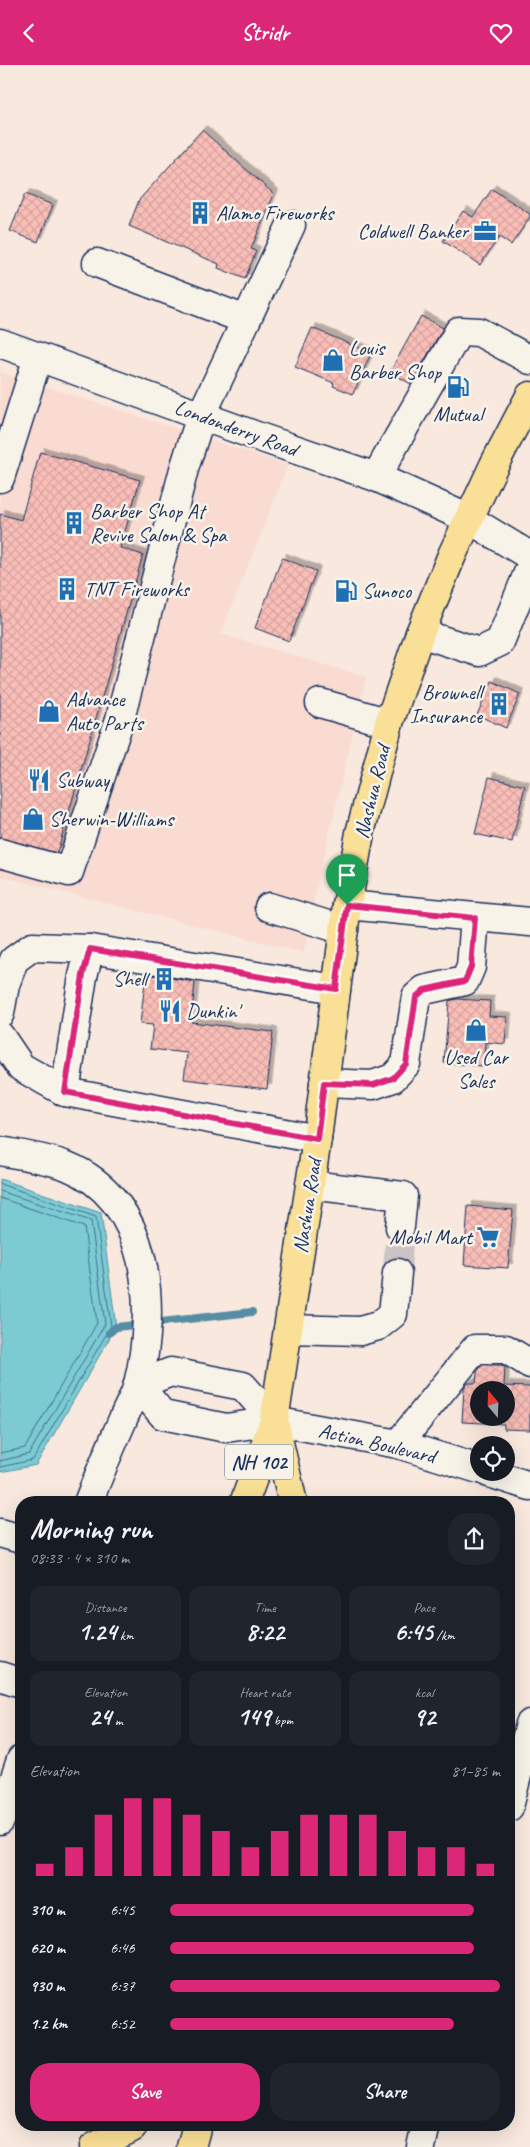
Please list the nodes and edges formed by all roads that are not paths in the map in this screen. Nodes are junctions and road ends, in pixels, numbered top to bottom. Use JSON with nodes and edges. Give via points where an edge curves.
{"nodes":[{"id":1,"x":291,"y":225,"type":"dead end"},
{"id":2,"x":97,"y":263,"type":"dead end"},
{"id":3,"x":246,"y":319,"type":"junction"},
{"id":4,"x":0,"y":343,"type":"edge"},
{"id":5,"x":38,"y":357,"type":"junction"},
{"id":6,"x":530,"y":360,"type":"edge"},
{"id":7,"x":530,"y":396,"type":"edge"},
{"id":8,"x":201,"y":416,"type":"junction"},
{"id":9,"x":376,"y":477,"type":"junction"},
{"id":10,"x":0,"y":478,"type":"edge"},
{"id":11,"x":469,"y":519,"type":"junction"},
{"id":12,"x":530,"y":556,"type":"edge"},
{"id":13,"x":530,"y":568,"type":"edge"},
{"id":14,"x":420,"y":633,"type":"junction"},
{"id":15,"x":320,"y":703,"type":"dead end"},
{"id":16,"x":389,"y":723,"type":"junction"},
{"id":17,"x":0,"y":853,"type":"edge"},
{"id":18,"x":269,"y":907,"type":"dead end"},
{"id":19,"x":346,"y":917,"type":"junction"},
{"id":20,"x":475,"y":918,"type":"junction"},
{"id":21,"x":530,"y":922,"type":"edge"},
{"id":22,"x":90,"y":949,"type":"junction"},
{"id":23,"x":336,"y":989,"type":"junction"},
{"id":24,"x":0,"y":1013,"type":"edge"},
{"id":25,"x":0,"y":1036,"type":"edge"},
{"id":26,"x":324,"y":1083,"type":"junction"},
{"id":27,"x":65,"y":1092,"type":"junction"},
{"id":28,"x":317,"y":1139,"type":"junction"},
{"id":29,"x":0,"y":1151,"type":"edge"},
{"id":30,"x":310,"y":1185,"type":"junction"},
{"id":31,"x":400,"y":1227,"type":"tunnel mouth"},
{"id":32,"x":397,"y":1273,"type":"tunnel mouth"},
{"id":33,"x":288,"y":1329,"type":"junction"},
{"id":34,"x":530,"y":1364,"type":"edge"},
{"id":35,"x":138,"y":1385,"type":"junction"},
{"id":36,"x":274,"y":1421,"type":"junction"},
{"id":37,"x":398,"y":1444,"type":"junction"},
{"id":38,"x":470,"y":1466,"type":"edge"},
{"id":39,"x":514,"y":1481,"type":"edge"},
{"id":40,"x":530,"y":1486,"type":"edge"},
{"id":41,"x":91,"y":1496,"type":"edge"},
{"id":42,"x":247,"y":1496,"type":"edge"},
{"id":43,"x":290,"y":1496,"type":"edge"},
{"id":44,"x":0,"y":1533,"type":"edge"},
{"id":45,"x":15,"y":1537,"type":"edge"},
{"id":46,"x":0,"y":1676,"type":"edge"},
{"id":47,"x":15,"y":1681,"type":"edge"},
{"id":48,"x":530,"y":1724,"type":"edge"},
{"id":49,"x":15,"y":1777,"type":"edge"},
{"id":50,"x":515,"y":1783,"type":"edge"},
{"id":51,"x":0,"y":1821,"type":"edge"},
{"id":52,"x":195,"y":2131,"type":"edge"},
{"id":53,"x":425,"y":2131,"type":"edge"},
{"id":54,"x":130,"y":2133,"type":"edge"},
{"id":55,"x":94,"y":2147,"type":"edge"},
{"id":56,"x":191,"y":2147,"type":"edge"},
{"id":57,"x":421,"y":2147,"type":"edge"}],
"edges":[{"from":1,"to":3,"type":"street"},
{"from":2,"to":3,"type":"street"},
{"from":3,"to":8,"type":"street"},
{"from":4,"to":5,"type":"street","name":"Londonderry Road"},
{"from":5,"to":8,"type":"street","name":"Londonderry Road"},
{"from":5,"to":10,"type":"street"},
{"from":6,"to":9,"type":"street","via":[[479,331],[459,331]]},
{"from":7,"to":11,"type":"main road","name":"Nashua Road","number":"NH 102"},
{"from":8,"to":9,"type":"street","name":"Londonderry Road"},
{"from":8,"to":17,"type":"street","via":[[184,469],[120,719],[69,872]]},
{"from":9,"to":11,"type":"street","name":"Londonderry Road"},
{"from":11,"to":12,"type":"street","name":"Londonderry Road"},
{"from":11,"to":14,"type":"main road","name":"Nashua Road","number":"NH 102"},
{"from":13,"to":14,"type":"street","via":[[500,642],[479,652]]},
{"from":14,"to":16,"type":"main road","name":"Nashua Road","number":"NH 102"},
{"from":15,"to":16,"type":"street"},
{"from":16,"to":19,"type":"main road","name":"Nashua Road","number":"NH 102","via":[[360,833]]},
{"from":18,"to":19,"type":"street"},
{"from":19,"to":20,"type":"street"},
{"from":19,"to":23,"type":"main road","name":"Nashua Road","number":"NH 102"},
{"from":20,"to":21,"type":"street"},
{"from":20,"to":26,"type":"street","via":[[471,967],[465,981],[424,990],[416,997],[406,1064],[393,1078],[373,1085]]},
{"from":22,"to":23,"type":"street"},
{"from":22,"to":24,"type":"street","via":[[32,947],[14,960]]},
{"from":22,"to":27,"type":"street"},
{"from":23,"to":26,"type":"main road","name":"Nashua Road","number":"NH 102"},
{"from":25,"to":27,"type":"street","via":[[21,1067]]},
{"from":26,"to":28,"type":"main road","name":"Nashua Road","number":"NH 102"},
{"from":27,"to":28,"type":"street"},
{"from":28,"to":30,"type":"main road","name":"Nashua Road","number":"NH 102"},
{"from":29,"to":35,"type":"street","via":[[66,1166],[94,1181],[115,1202],[132,1229],[142,1260],[147,1298],[145,1344]]},
{"from":30,"to":31,"type":"street","via":[[403,1196]]},
{"from":30,"to":33,"type":"main road","name":"Nashua Road","number":"NH 102"},
{"from":32,"to":33,"type":"street","via":[[393,1314],[378,1325],[360,1331]]},
{"from":33,"to":36,"type":"main road","name":"Nashua Road","number":"NH 102"},
{"from":34,"to":37,"type":"street","via":[[506,1349],[476,1349]]},
{"from":35,"to":36,"type":"street","name":"Action Boulevard","via":[[163,1415],[226,1428]]},
{"from":35,"to":36,"type":"street","via":[[171,1372],[243,1386]]},
{"from":35,"to":41,"type":"street"},
{"from":36,"to":37,"type":"street","name":"Action Boulevard"},
{"from":36,"to":42,"type":"main road","name":"Nashua Road","number":"NH 102"},
{"from":36,"to":43,"type":"main road","name":"Nashua Road","number":"NH 102"},
{"from":37,"to":38,"type":"street","name":"Action Boulevard"},
{"from":39,"to":40,"type":"street"},
{"from":44,"to":45,"type":"street"},
{"from":46,"to":47,"type":"street"},
{"from":48,"to":50,"type":"street"},
{"from":49,"to":51,"type":"street"},
{"from":52,"to":56,"type":"main road"},
{"from":53,"to":57,"type":"street"},
{"from":54,"to":55,"type":"main road"}]}
